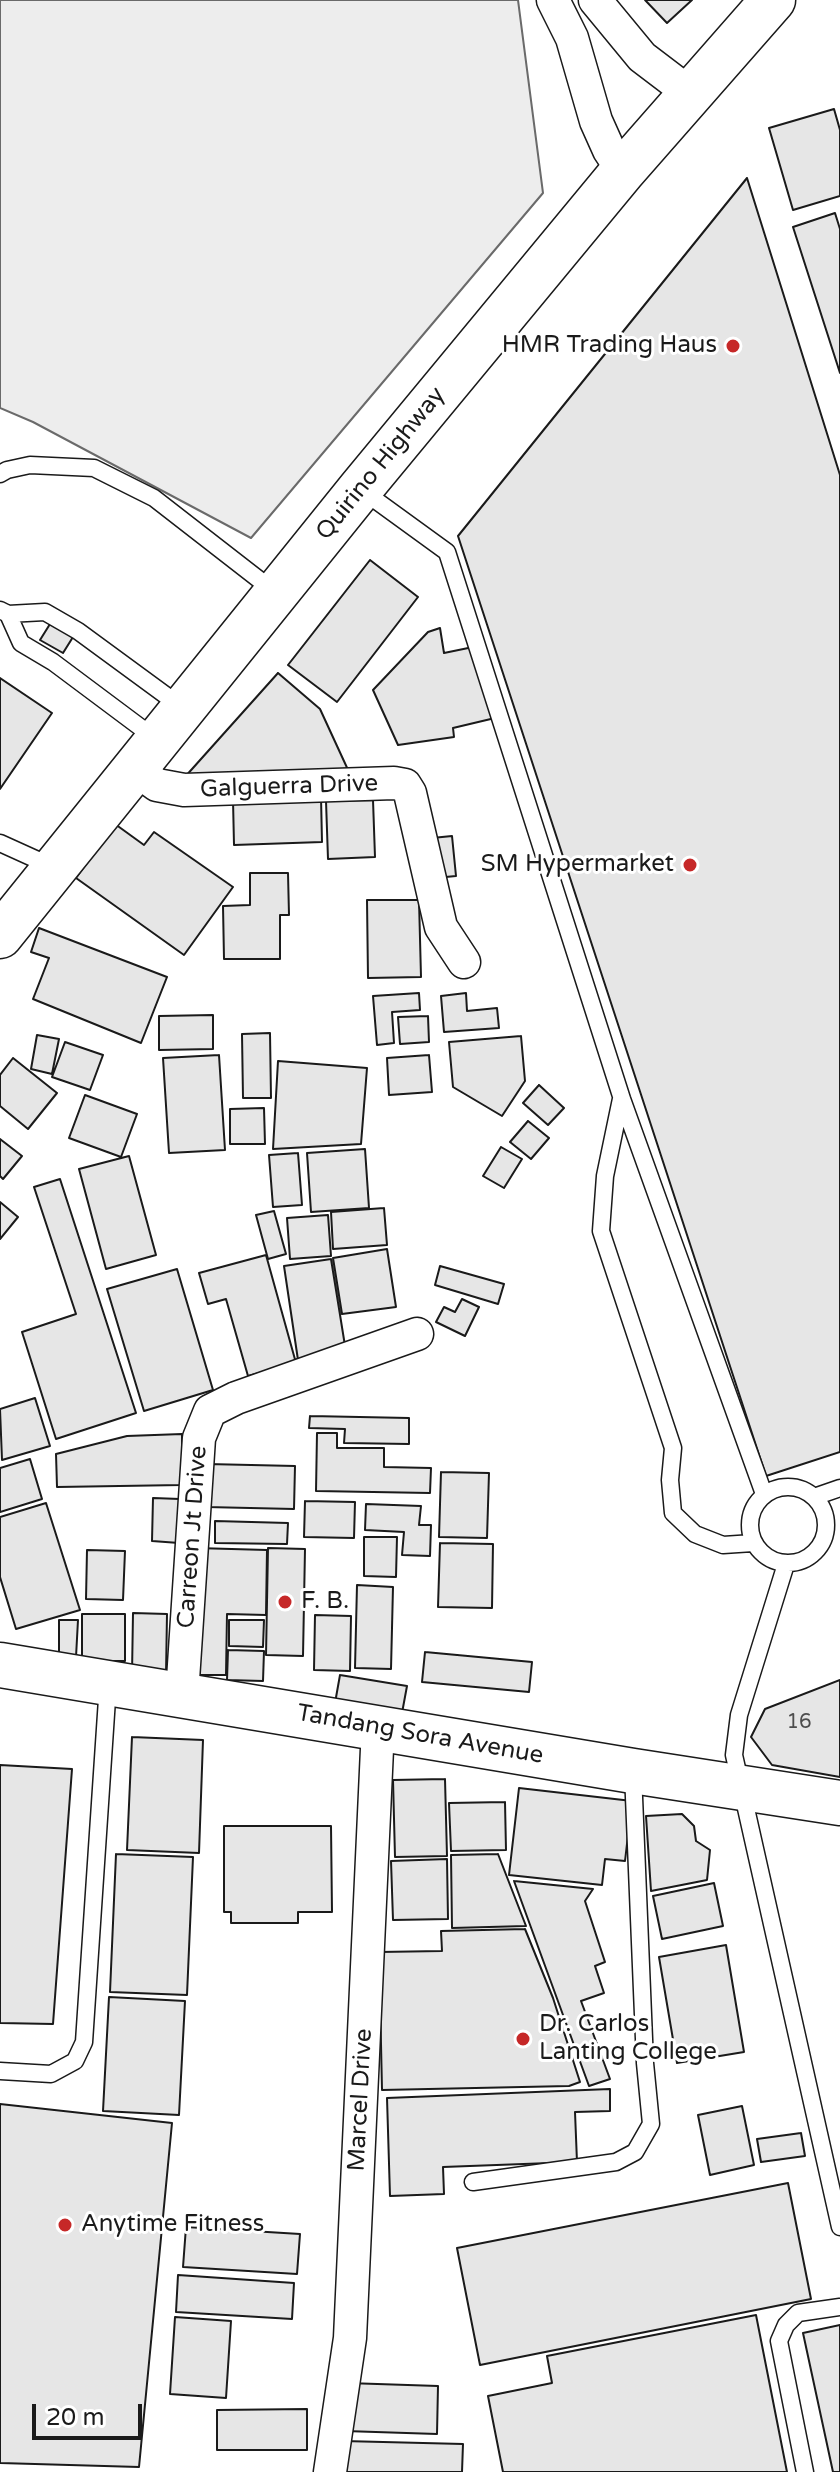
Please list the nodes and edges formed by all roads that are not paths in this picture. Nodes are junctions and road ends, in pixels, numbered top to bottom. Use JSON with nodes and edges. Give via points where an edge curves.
{"nodes":[{"id":1,"x":595,"y":0,"type":"edge"},
{"id":2,"x":773,"y":0,"type":"edge"},
{"id":3,"x":555,"y":1,"type":"edge"},
{"id":4,"x":623,"y":37,"type":"junction"},
{"id":5,"x":580,"y":69,"type":"junction"},
{"id":6,"x":692,"y":95,"type":"junction"},
{"id":7,"x":623,"y":171,"type":"junction"},
{"id":8,"x":0,"y":474,"type":"edge"},
{"id":9,"x":360,"y":489,"type":"junction"},
{"id":10,"x":276,"y":593,"type":"junction"},
{"id":11,"x":4,"y":612,"type":"edge"},
{"id":12,"x":158,"y":739,"type":"junction"},
{"id":13,"x":0,"y":843,"type":"edge"},
{"id":14,"x":55,"y":868,"type":"junction"},
{"id":15,"x":0,"y":936,"type":"edge"},
{"id":16,"x":464,"y":962,"type":"dead end"},
{"id":17,"x":622,"y":1099,"type":"junction"},
{"id":18,"x":417,"y":1334,"type":"dead end"},
{"id":19,"x":840,"y":1488,"type":"edge"},
{"id":20,"x":764,"y":1494,"type":"junction"},
{"id":21,"x":814,"y":1497,"type":"junction"},
{"id":22,"x":753,"y":1543,"type":"junction"},
{"id":23,"x":786,"y":1564,"type":"junction"},
{"id":24,"x":0,"y":1665,"type":"edge"},
{"id":25,"x":108,"y":1682,"type":"junction"},
{"id":26,"x":182,"y":1695,"type":"junction"},
{"id":27,"x":378,"y":1727,"type":"junction"},
{"id":28,"x":633,"y":1771,"type":"junction"},
{"id":29,"x":741,"y":1786,"type":"junction"},
{"id":30,"x":840,"y":1803,"type":"edge"},
{"id":31,"x":0,"y":2071,"type":"edge"},
{"id":32,"x":473,"y":2182,"type":"dead end"},
{"id":33,"x":840,"y":2227,"type":"edge"},
{"id":34,"x":840,"y":2307,"type":"edge"},
{"id":35,"x":330,"y":2472,"type":"edge"},
{"id":36,"x":805,"y":2472,"type":"edge"}],
"edges":[{"from":1,"to":4,"type":"street"},
{"from":2,"to":6,"type":"main road","name":"Quirino Highway"},
{"from":3,"to":5,"type":"street"},
{"from":4,"to":5,"type":"street"},
{"from":4,"to":6,"type":"street"},
{"from":5,"to":7,"type":"street","via":[[596,121]]},
{"from":6,"to":7,"type":"main road","name":"Quirino Highway"},
{"from":7,"to":9,"type":"main road","name":"Quirino Highway"},
{"from":8,"to":10,"type":"lane","via":[[30,465],[94,468],[154,498]]},
{"from":9,"to":10,"type":"main road","name":"Quirino Highway"},
{"from":9,"to":17,"type":"lane","via":[[447,552]]},
{"from":10,"to":12,"type":"main road","name":"Quirino Highway"},
{"from":11,"to":12,"type":"lane","via":[[21,643]]},
{"from":11,"to":12,"type":"lane","via":[[45,612],[78,631]]},
{"from":12,"to":14,"type":"main road","name":"Quirino Highway"},
{"from":12,"to":16,"type":"street","name":"Galguerra Drive","via":[[157,785],[184,790],[405,785],[441,927]]},
{"from":13,"to":14,"type":"lane"},
{"from":14,"to":15,"type":"main road","name":"Quirino Highway"},
{"from":17,"to":20,"type":"lane"},
{"from":17,"to":22,"type":"lane","via":[[605,1176],[601,1231],[673,1448],[673,1513],[695,1534],[723,1545]]},
{"from":18,"to":26,"type":"street","name":"Carreon Jt Drive","via":[[210,1411],[199,1438]]},
{"from":19,"to":21,"type":"lane"},
{"from":20,"to":21,"type":"lane","via":[[790,1486]]},
{"from":20,"to":22,"type":"lane","via":[[750,1517]]},
{"from":21,"to":23,"type":"lane","via":[[827,1521],[821,1546],[800,1562]]},
{"from":22,"to":23,"type":"lane","via":[[773,1561]]},
{"from":23,"to":29,"type":"lane","via":[[739,1715],[734,1755]]},
{"from":24,"to":25,"type":"main road","name":"Tandang Sora Avenue"},
{"from":25,"to":26,"type":"main road","name":"Tandang Sora Avenue"},
{"from":25,"to":31,"type":"lane","via":[[84,2042],[75,2061],[51,2074]]},
{"from":26,"to":27,"type":"main road","name":"Tandang Sora Avenue"},
{"from":27,"to":28,"type":"main road","name":"Tandang Sora Avenue"},
{"from":27,"to":35,"type":"street","name":"Marcel Drive","via":[[350,2338]]},
{"from":28,"to":29,"type":"main road","name":"Tandang Sora Avenue"},
{"from":28,"to":32,"type":"lane","via":[[651,2124],[635,2152],[616,2162]]},
{"from":29,"to":30,"type":"main road","name":"Tandang Sora Avenue"},
{"from":29,"to":33,"type":"lane"},
{"from":34,"to":36,"type":"lane","via":[[798,2313],[779,2341]]}]}
